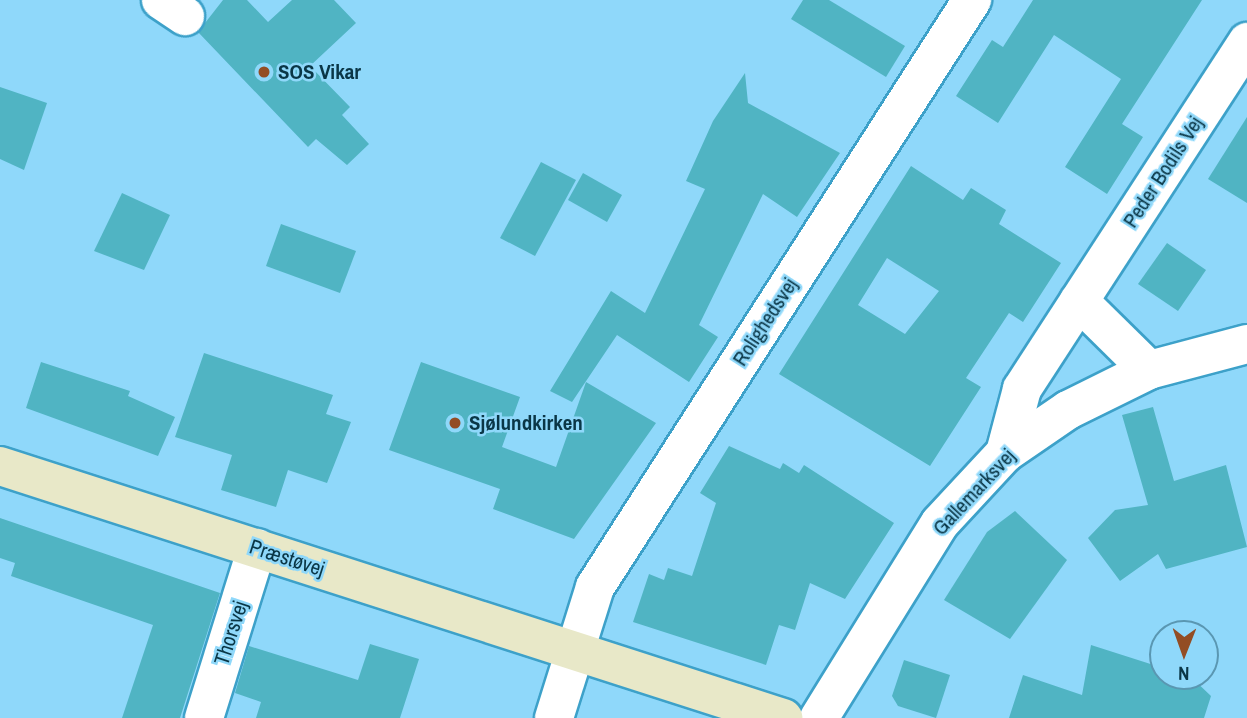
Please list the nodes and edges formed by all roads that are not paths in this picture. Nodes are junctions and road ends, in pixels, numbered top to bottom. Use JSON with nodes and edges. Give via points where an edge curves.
{"nodes":[{"id":1,"x":972,"y":0,"type":"edge"},
{"id":2,"x":1247,"y":43,"type":"edge"},
{"id":3,"x":1079,"y":301,"type":"junction"},
{"id":4,"x":1247,"y":344,"type":"edge"},
{"id":5,"x":1149,"y":370,"type":"junction"},
{"id":6,"x":1005,"y":453,"type":"junction"},
{"id":7,"x":0,"y":466,"type":"edge"},
{"id":8,"x":257,"y":548,"type":"junction"},
{"id":9,"x":574,"y":651,"type":"junction"},
{"id":10,"x":204,"y":718,"type":"edge"},
{"id":11,"x":554,"y":718,"type":"edge"},
{"id":12,"x":783,"y":718,"type":"edge"},
{"id":13,"x":819,"y":718,"type":"edge"}],
"edges":[{"from":1,"to":9,"type":"street","name":"Rolighedsvej","via":[[595,587]]},
{"from":2,"to":3,"type":"street","name":"Peder Bodils Vej"},
{"from":3,"to":5,"type":"street"},
{"from":3,"to":6,"type":"street","name":"Peder Bodils Vej","via":[[1022,389]]},
{"from":4,"to":5,"type":"street","name":"Gallemarksvej"},
{"from":5,"to":6,"type":"street","name":"Gallemarksvej","via":[[1068,410]]},
{"from":6,"to":13,"type":"street","name":"Gallemarksvej","via":[[940,523]]},
{"from":7,"to":8,"type":"street","name":"Præstøvej"},
{"from":8,"to":9,"type":"street","name":"Præstøvej"},
{"from":8,"to":10,"type":"street","name":"Thorsvej"},
{"from":9,"to":11,"type":"street"},
{"from":9,"to":12,"type":"street","name":"Præstøvej"}]}
